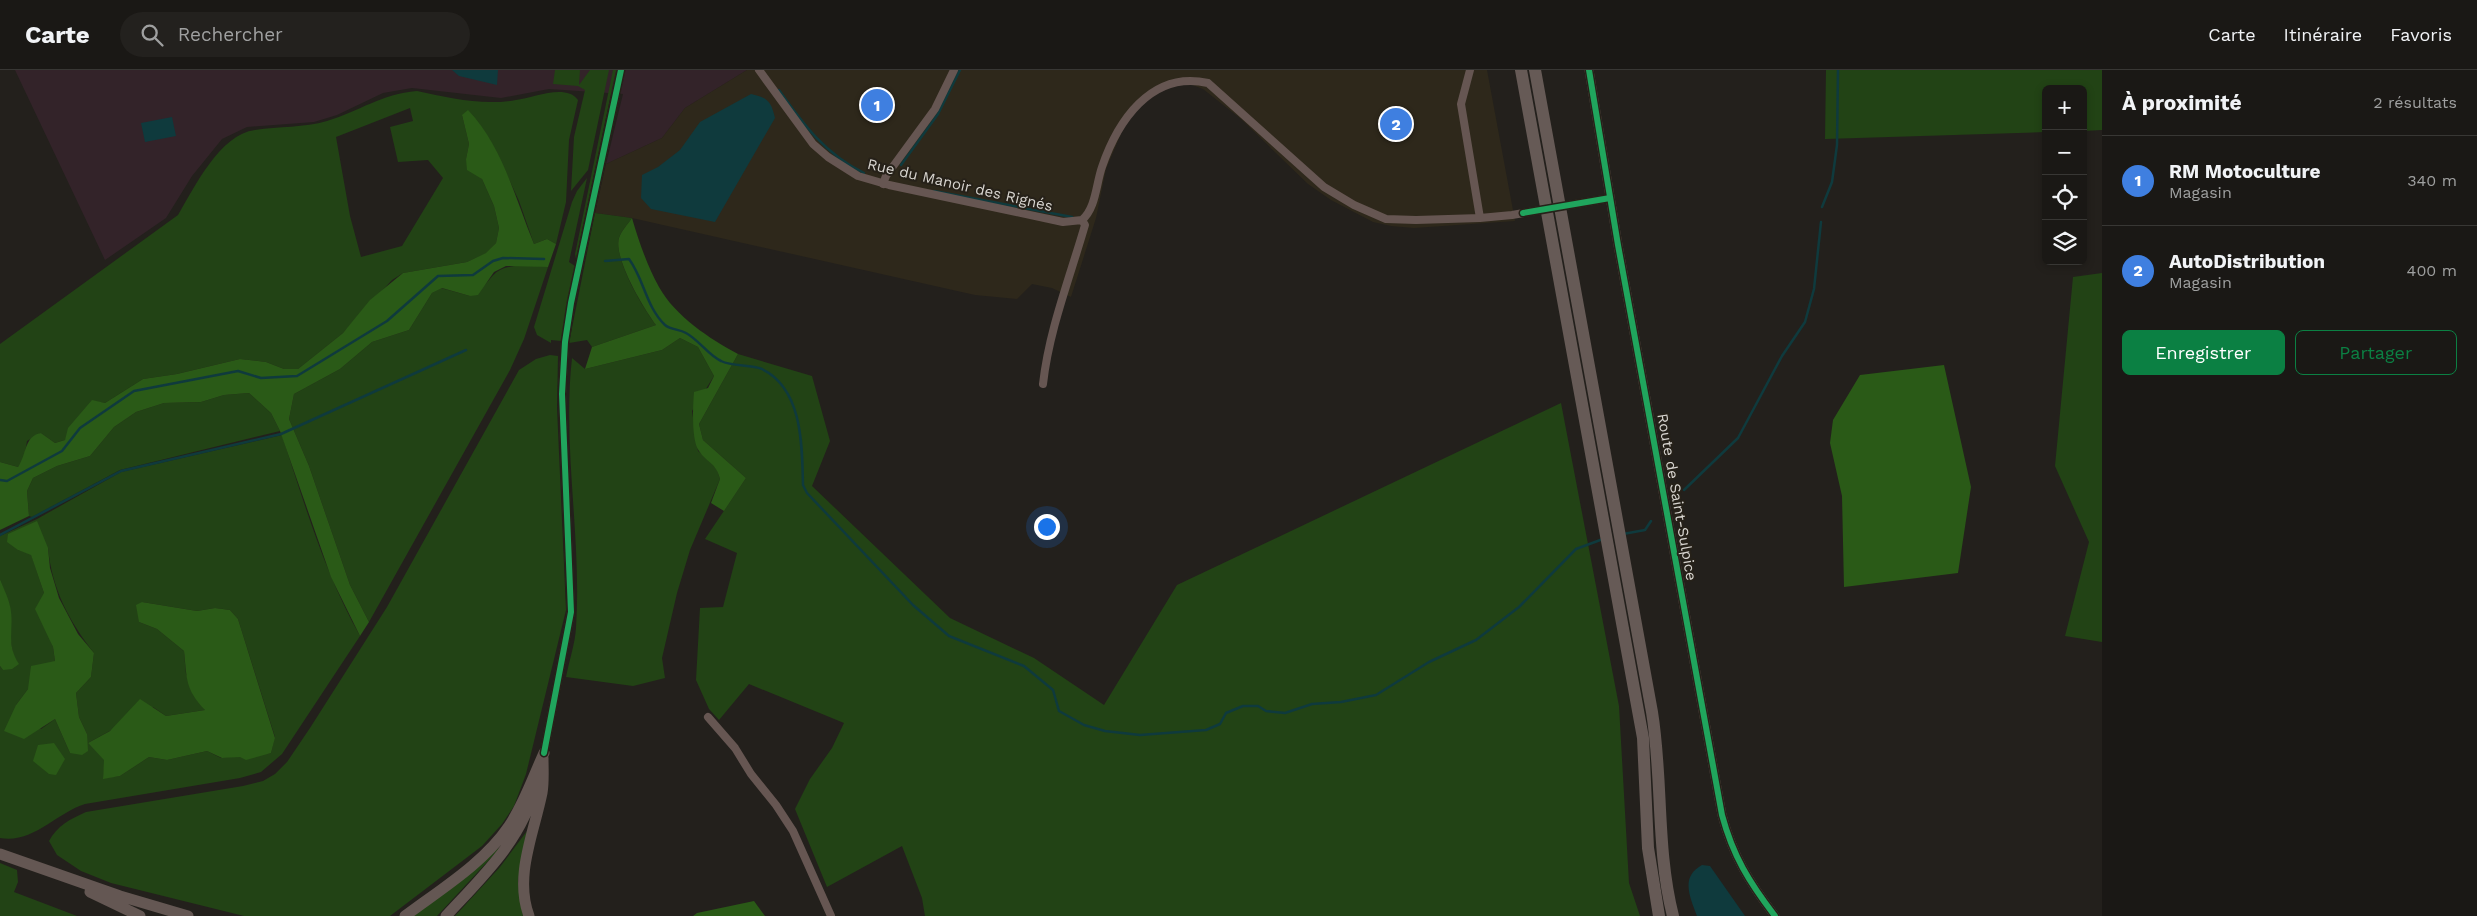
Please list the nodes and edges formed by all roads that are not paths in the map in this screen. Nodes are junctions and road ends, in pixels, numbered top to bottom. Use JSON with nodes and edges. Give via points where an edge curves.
{"nodes":[{"id":1,"x":621,"y":70,"type":"edge"},
{"id":2,"x":759,"y":70,"type":"edge"},
{"id":3,"x":954,"y":70,"type":"edge"},
{"id":4,"x":1470,"y":70,"type":"edge"},
{"id":5,"x":1521,"y":70,"type":"edge"},
{"id":6,"x":1535,"y":70,"type":"edge"},
{"id":7,"x":1589,"y":70,"type":"edge"},
{"id":8,"x":1186,"y":72,"type":"dead end"},
{"id":9,"x":1139,"y":92,"type":"dead end"},
{"id":10,"x":883,"y":184,"type":"junction"},
{"id":11,"x":1610,"y":198,"type":"junction"},
{"id":12,"x":1480,"y":218,"type":"junction"},
{"id":13,"x":1082,"y":220,"type":"junction"},
{"id":14,"x":1043,"y":384,"type":"dead end"},
{"id":15,"x":708,"y":717,"type":"dead end"},
{"id":16,"x":544,"y":753,"type":"junction"},
{"id":17,"x":0,"y":854,"type":"edge"},
{"id":18,"x":74,"y":881,"type":"junction"},
{"id":19,"x":140,"y":916,"type":"edge"},
{"id":20,"x":188,"y":916,"type":"edge"},
{"id":21,"x":405,"y":916,"type":"edge"},
{"id":22,"x":446,"y":916,"type":"edge"},
{"id":23,"x":530,"y":916,"type":"edge"},
{"id":24,"x":831,"y":916,"type":"edge"},
{"id":25,"x":1659,"y":916,"type":"edge"},
{"id":26,"x":1673,"y":916,"type":"edge"},
{"id":27,"x":1775,"y":916,"type":"edge"}],
"edges":[{"from":1,"to":16,"type":"street","via":[[565,342],[562,394],[571,612]]},
{"from":2,"to":10,"type":"street","name":"Rue du Manoir des Rignés","via":[[813,144],[858,176]]},
{"from":3,"to":10,"type":"street","via":[[935,109]]},
{"from":4,"to":12,"type":"street","via":[[1462,104]]},
{"from":5,"to":25,"type":"highway","via":[[1643,738],[1648,848]]},
{"from":6,"to":26,"type":"highway","via":[[1656,736],[1662,848]]},
{"from":7,"to":11,"type":"street","name":"Route de Saint-Sulpice"},
{"from":8,"to":12,"type":"street","via":[[1208,83],[1312,176],[1354,205],[1386,219]]},
{"from":9,"to":13,"type":"street","via":[[1102,167],[1091,207]]},
{"from":10,"to":13,"type":"street","name":"Rue du Manoir des Rignés","via":[[1063,222]]},
{"from":11,"to":12,"type":"street"},
{"from":11,"to":27,"type":"street","name":"Route de Saint-Sulpice","via":[[1722,815],[1739,864]]},
{"from":13,"to":14,"type":"street","via":[[1085,225],[1045,363]]},
{"from":15,"to":24,"type":"street","via":[[793,831]]},
{"from":16,"to":21,"type":"main road","via":[[519,809],[499,838],[478,860]]},
{"from":16,"to":22,"type":"main road","via":[[529,808],[514,837],[498,860]]},
{"from":16,"to":23,"type":"main road","via":[[542,790],[525,871],[524,894]]},
{"from":17,"to":18,"type":"main road"},
{"from":18,"to":19,"type":"main road","via":[[94,895]]},
{"from":18,"to":20,"type":"main road"}]}
